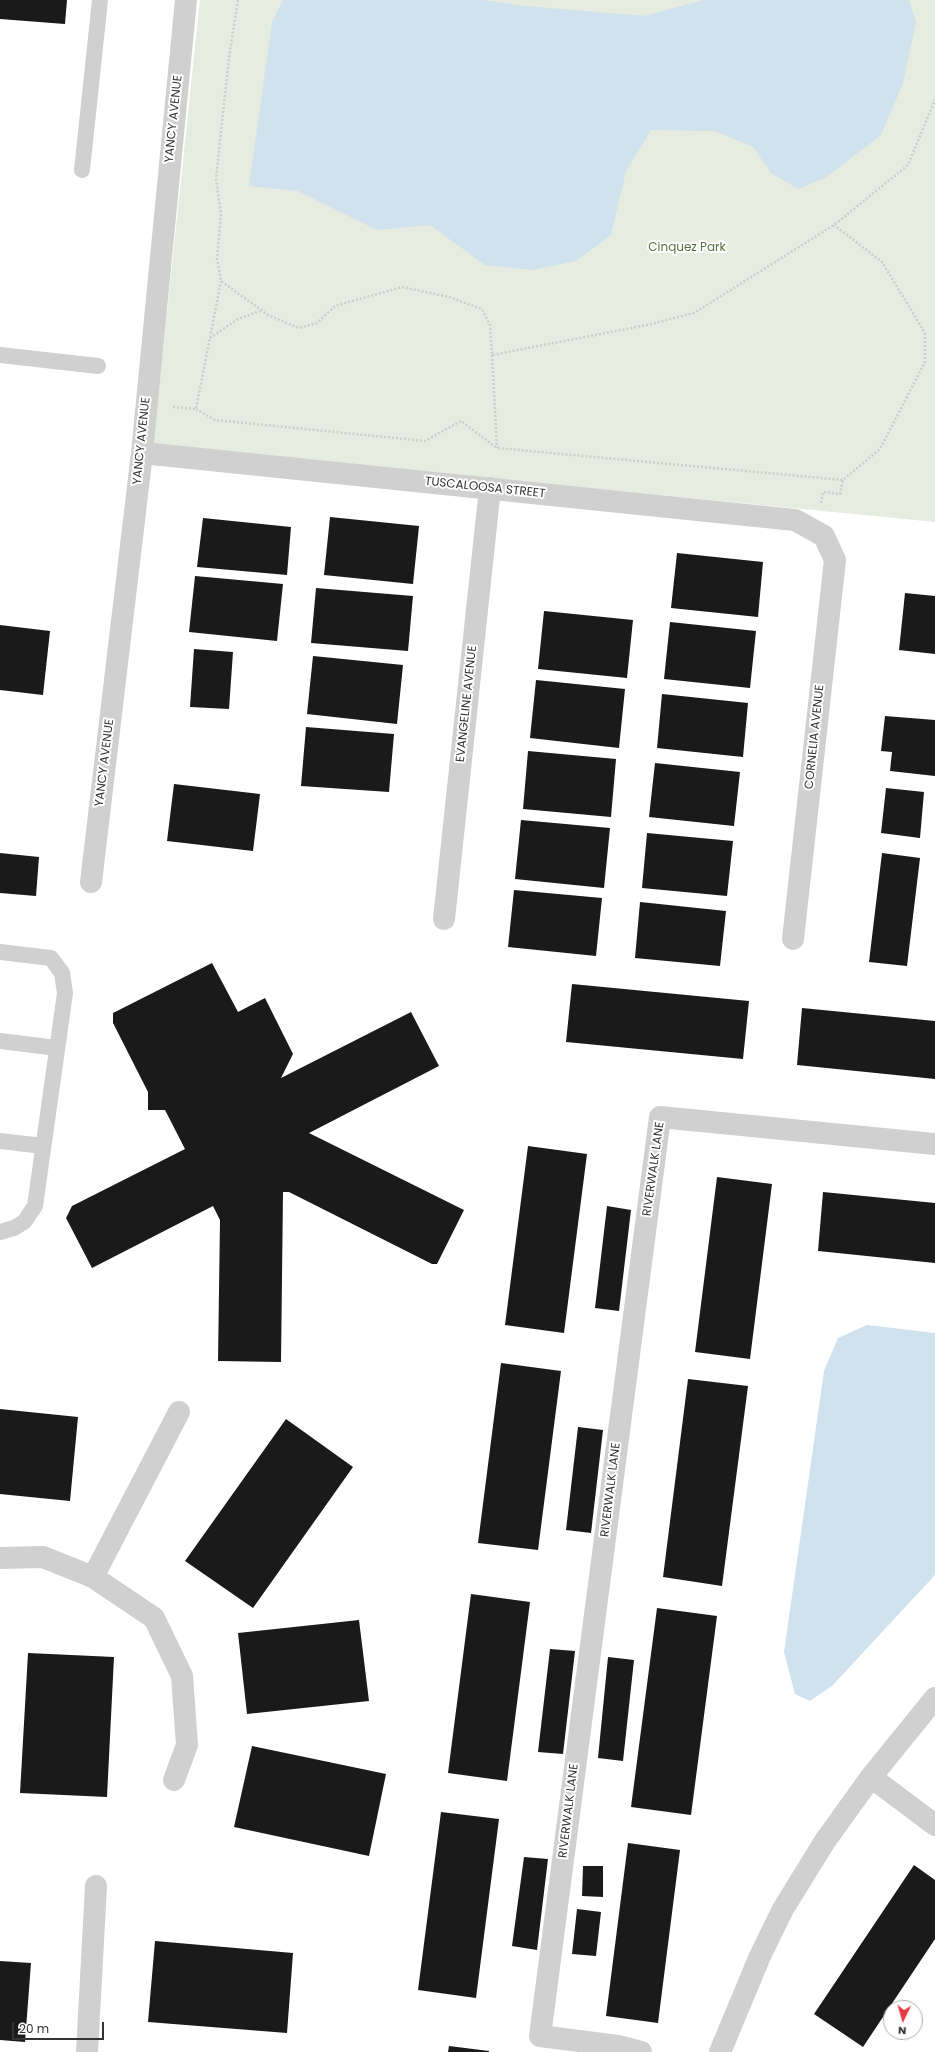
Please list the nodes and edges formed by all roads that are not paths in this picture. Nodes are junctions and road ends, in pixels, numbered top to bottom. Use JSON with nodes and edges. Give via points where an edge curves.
{"nodes":[{"id":1,"x":100,"y":0,"type":"edge"},
{"id":2,"x":186,"y":0,"type":"edge"},
{"id":3,"x":82,"y":170,"type":"dead end"},
{"id":4,"x":0,"y":355,"type":"edge"},
{"id":5,"x":98,"y":366,"type":"dead end"},
{"id":6,"x":142,"y":453,"type":"junction"},
{"id":7,"x":490,"y":488,"type":"junction"},
{"id":8,"x":820,"y":534,"type":"joint"},
{"id":9,"x":91,"y":882,"type":"dead end"},
{"id":10,"x":444,"y":919,"type":"dead end"},
{"id":11,"x":793,"y":939,"type":"dead end"},
{"id":12,"x":0,"y":952,"type":"edge"},
{"id":13,"x":0,"y":1041,"type":"edge"},
{"id":14,"x":57,"y":1048,"type":"junction"},
{"id":15,"x":0,"y":1141,"type":"edge"},
{"id":16,"x":935,"y":1144,"type":"edge"},
{"id":17,"x":43,"y":1146,"type":"junction"},
{"id":18,"x":0,"y":1232,"type":"edge"},
{"id":19,"x":179,"y":1412,"type":"dead end"},
{"id":20,"x":0,"y":1558,"type":"edge"},
{"id":21,"x":93,"y":1577,"type":"junction"},
{"id":22,"x":935,"y":1698,"type":"edge"},
{"id":23,"x":871,"y":1777,"type":"junction"},
{"id":24,"x":174,"y":1780,"type":"dead end"},
{"id":25,"x":935,"y":1825,"type":"edge"},
{"id":26,"x":96,"y":1886,"type":"dead end"},
{"id":27,"x":87,"y":2052,"type":"edge"},
{"id":28,"x":641,"y":2052,"type":"edge"},
{"id":29,"x":720,"y":2052,"type":"edge"}],
"edges":[{"from":1,"to":3,"type":"lane"},
{"from":2,"to":6,"type":"street","name":"YANCY AVENUE"},
{"from":4,"to":5,"type":"lane"},
{"from":6,"to":7,"type":"street","name":"TUSCALOOSA STREET"},
{"from":6,"to":9,"type":"street","name":"YANCY AVENUE"},
{"from":7,"to":8,"type":"street","name":"TUSCALOOSA STREET","via":[[795,520]]},
{"from":7,"to":10,"type":"street","name":"EVANGELINE AVENUE"},
{"from":8,"to":11,"type":"street","name":"CORNELIA AVENUE","via":[[835,560]]},
{"from":12,"to":14,"type":"lane","via":[[51,958],[62,974],[65,993]]},
{"from":13,"to":14,"type":"lane"},
{"from":14,"to":17,"type":"lane"},
{"from":15,"to":17,"type":"lane"},
{"from":16,"to":28,"type":"street","name":"RIVERWALK LANE","via":[[660,1117],[540,2036],[618,2046]]},
{"from":17,"to":18,"type":"lane","via":[[35,1206],[24,1222]]},
{"from":19,"to":21,"type":"street"},
{"from":20,"to":21,"type":"street","via":[[43,1557]]},
{"from":21,"to":24,"type":"street","via":[[154,1618],[182,1676],[187,1745]]},
{"from":22,"to":23,"type":"street"},
{"from":23,"to":25,"type":"street"},
{"from":23,"to":29,"type":"street","via":[[825,1841],[783,1909],[760,1956]]},
{"from":26,"to":27,"type":"street"}]}
